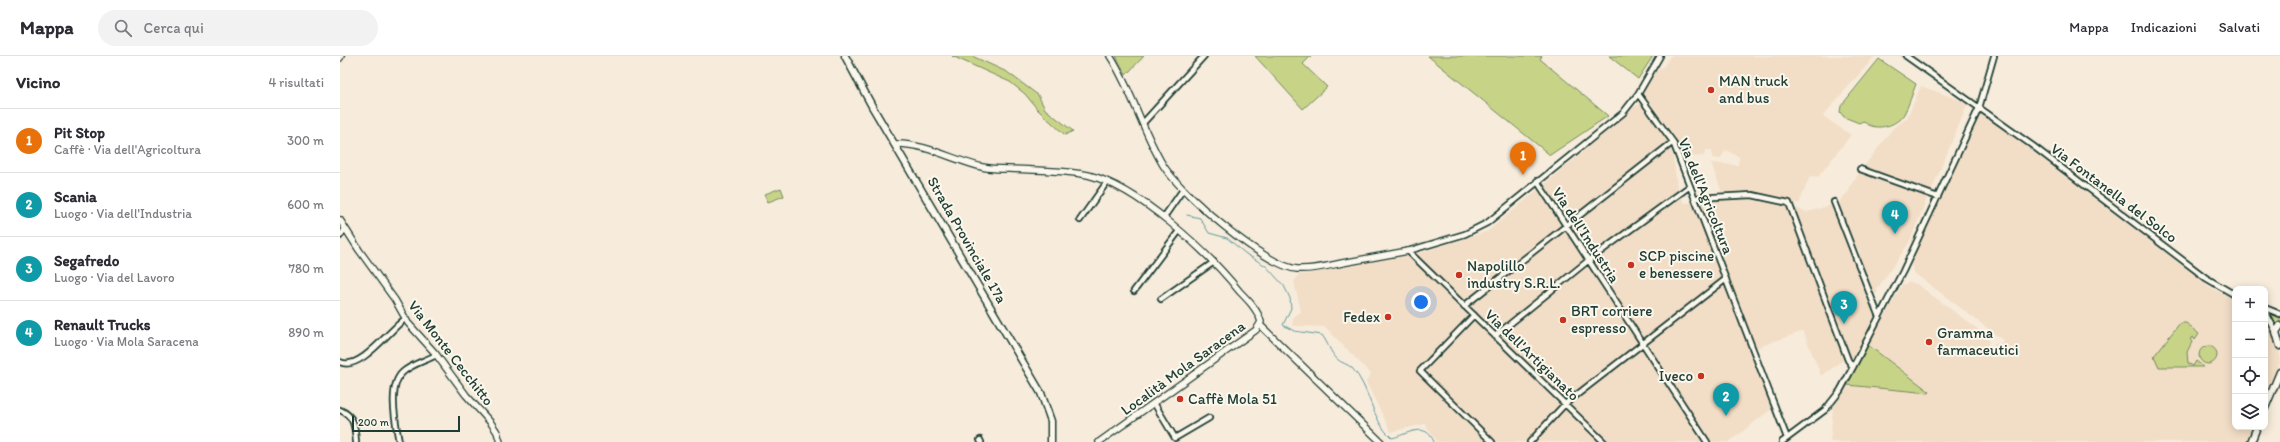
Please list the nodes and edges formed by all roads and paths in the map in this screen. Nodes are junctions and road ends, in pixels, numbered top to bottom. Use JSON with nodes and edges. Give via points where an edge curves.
{"nodes":[{"id":1,"x":847,"y":56,"type":"edge"},
{"id":2,"x":1110,"y":56,"type":"edge"},
{"id":3,"x":1204,"y":56,"type":"edge"},
{"id":4,"x":1660,"y":56,"type":"edge"},
{"id":5,"x":1906,"y":56,"type":"edge"},
{"id":6,"x":1994,"y":56,"type":"edge"},
{"id":7,"x":1638,"y":94,"type":"junction"},
{"id":8,"x":1979,"y":108,"type":"junction"},
{"id":9,"x":1143,"y":123,"type":"junction"},
{"id":10,"x":1673,"y":142,"type":"junction"},
{"id":11,"x":895,"y":144,"type":"junction"},
{"id":12,"x":1860,"y":169,"type":"dead end"},
{"id":13,"x":1537,"y":181,"type":"junction"},
{"id":14,"x":1107,"y":182,"type":"junction"},
{"id":15,"x":1690,"y":186,"type":"junction"},
{"id":16,"x":1182,"y":191,"type":"junction"},
{"id":17,"x":1938,"y":197,"type":"junction"},
{"id":18,"x":1694,"y":198,"type":"junction"},
{"id":19,"x":1834,"y":202,"type":"dead end"},
{"id":20,"x":1164,"y":217,"type":"junction"},
{"id":21,"x":340,"y":220,"type":"edge"},
{"id":22,"x":1080,"y":220,"type":"dead end"},
{"id":23,"x":1565,"y":225,"type":"junction"},
{"id":24,"x":345,"y":229,"type":"junction"},
{"id":25,"x":1179,"y":231,"type":"junction"},
{"id":26,"x":340,"y":236,"type":"edge"},
{"id":27,"x":1408,"y":251,"type":"junction"},
{"id":28,"x":1589,"y":260,"type":"junction"},
{"id":29,"x":1214,"y":262,"type":"junction"},
{"id":30,"x":1726,"y":279,"type":"junction"},
{"id":31,"x":1134,"y":291,"type":"dead end"},
{"id":32,"x":2232,"y":293,"type":"edge"},
{"id":33,"x":1161,"y":300,"type":"dead end"},
{"id":34,"x":1464,"y":306,"type":"junction"},
{"id":35,"x":2268,"y":309,"type":"edge"},
{"id":36,"x":2280,"y":314,"type":"edge"},
{"id":37,"x":1474,"y":315,"type":"junction"},
{"id":38,"x":2268,"y":315,"type":"edge"},
{"id":39,"x":1879,"y":317,"type":"junction"},
{"id":40,"x":405,"y":319,"type":"junction"},
{"id":41,"x":1260,"y":325,"type":"junction"},
{"id":42,"x":2280,"y":326,"type":"edge"},
{"id":43,"x":1495,"y":336,"type":"junction"},
{"id":44,"x":2278,"y":336,"type":"edge"},
{"id":45,"x":1642,"y":342,"type":"junction"},
{"id":46,"x":2280,"y":346,"type":"edge"},
{"id":47,"x":436,"y":355,"type":"junction"},
{"id":48,"x":340,"y":362,"type":"edge"},
{"id":49,"x":1853,"y":367,"type":"junction"},
{"id":50,"x":2280,"y":372,"type":"edge"},
{"id":51,"x":2268,"y":401,"type":"edge"},
{"id":52,"x":1154,"y":403,"type":"junction"},
{"id":53,"x":1565,"y":404,"type":"junction"},
{"id":54,"x":340,"y":410,"type":"edge"},
{"id":55,"x":1209,"y":418,"type":"dead end"},
{"id":56,"x":2256,"y":430,"type":"edge"},
{"id":57,"x":1787,"y":438,"type":"junction"},
{"id":58,"x":356,"y":442,"type":"edge"},
{"id":59,"x":399,"y":442,"type":"edge"},
{"id":60,"x":500,"y":442,"type":"edge"},
{"id":61,"x":1051,"y":442,"type":"edge"},
{"id":62,"x":1099,"y":442,"type":"edge"},
{"id":63,"x":1381,"y":442,"type":"edge"},
{"id":64,"x":1492,"y":442,"type":"edge"},
{"id":65,"x":1530,"y":442,"type":"edge"},
{"id":66,"x":1604,"y":442,"type":"edge"},
{"id":67,"x":1707,"y":442,"type":"edge"},
{"id":68,"x":1782,"y":442,"type":"edge"},
{"id":69,"x":2251,"y":442,"type":"edge"}],
"edges":[{"from":1,"to":11,"type":"main road","name":"Strada Provinciale 17a"},
{"from":2,"to":9,"type":"street"},
{"from":3,"to":9,"type":"street"},
{"from":4,"to":7,"type":"street"},
{"from":5,"to":8,"type":"street","name":"Via Fontanella del Solco"},
{"from":6,"to":8,"type":"street"},
{"from":7,"to":10,"type":"street","name":"Via dell'Agricoltura"},
{"from":7,"to":13,"type":"street","via":[[1621,114]]},
{"from":8,"to":17,"type":"street"},
{"from":8,"to":32,"type":"street","name":"Via Fontanella del Solco","via":[[2206,278]]},
{"from":9,"to":16,"type":"street","via":[[1161,161]]},
{"from":10,"to":15,"type":"street","name":"Via dell'Agricoltura"},
{"from":10,"to":23,"type":"street"},
{"from":11,"to":14,"type":"street","name":"Località Mola Saracena","via":[[913,144],[982,167],[1075,173]]},
{"from":11,"to":61,"type":"main road","name":"Strada Provinciale 17a","via":[[1041,392],[1051,421]]},
{"from":12,"to":17,"type":"street"},
{"from":13,"to":23,"type":"street","name":"Via dell'Industria"},
{"from":13,"to":27,"type":"street","via":[[1480,228]]},
{"from":14,"to":20,"type":"street","name":"Località Mola Saracena"},
{"from":14,"to":22,"type":"street"},
{"from":15,"to":18,"type":"street","name":"Via dell'Agricoltura"},
{"from":15,"to":28,"type":"street"},
{"from":16,"to":20,"type":"street"},
{"from":16,"to":27,"type":"street","via":[[1249,245],[1290,268],[1314,268]]},
{"from":17,"to":39,"type":"street"},
{"from":18,"to":30,"type":"street","name":"Via dell'Agricoltura"},
{"from":18,"to":49,"type":"street","via":[[1752,195],[1789,204],[1848,360]]},
{"from":19,"to":39,"type":"street"},
{"from":20,"to":25,"type":"street","name":"Località Mola Saracena"},
{"from":21,"to":24,"type":"street","name":"Via Monte Cecchitto"},
{"from":23,"to":28,"type":"street","name":"Via dell'Industria"},
{"from":23,"to":34,"type":"street"},
{"from":24,"to":26,"type":"street"},
{"from":24,"to":40,"type":"street","name":"Via Monte Cecchitto","via":[[395,300]]},
{"from":25,"to":29,"type":"street","name":"Località Mola Saracena"},
{"from":25,"to":31,"type":"street"},
{"from":27,"to":34,"type":"street","name":"Via dell'Artigianato"},
{"from":28,"to":43,"type":"street"},
{"from":28,"to":45,"type":"street","name":"Via dell'Industria"},
{"from":29,"to":33,"type":"street"},
{"from":29,"to":41,"type":"street","name":"Località Mola Saracena","via":[[1253,307],[1260,318]]},
{"from":30,"to":45,"type":"street"},
{"from":30,"to":57,"type":"street","name":"Via dell'Agricoltura"},
{"from":34,"to":37,"type":"street","name":"Via dell'Artigianato"},
{"from":35,"to":36,"type":"street"},
{"from":37,"to":43,"type":"street","name":"Via dell'Artigianato"},
{"from":37,"to":64,"type":"street","via":[[1420,371]]},
{"from":38,"to":44,"type":"street"},
{"from":39,"to":49,"type":"street"},
{"from":40,"to":47,"type":"street","name":"Via Monte Cecchitto"},
{"from":40,"to":48,"type":"street","via":[[365,356],[350,364]]},
{"from":41,"to":52,"type":"street","name":"Località Mola Saracena","via":[[1238,345]]},
{"from":41,"to":63,"type":"street"},
{"from":42,"to":44,"type":"main road"},
{"from":43,"to":53,"type":"street","name":"Via dell'Artigianato"},
{"from":44,"to":46,"type":"main road"},
{"from":45,"to":53,"type":"street"},
{"from":45,"to":67,"type":"street","name":"Via dell'Industria"},
{"from":47,"to":59,"type":"street","via":[[408,368],[397,380],[394,403]]},
{"from":47,"to":60,"type":"street","name":"Via Monte Cecchitto","via":[[493,426]]},
{"from":49,"to":57,"type":"street","via":[[1840,391],[1825,410]]},
{"from":50,"to":51,"type":"main road"},
{"from":52,"to":55,"type":"street","via":[[1175,438]]},
{"from":52,"to":62,"type":"street","name":"Località Mola Saracena"},
{"from":53,"to":65,"type":"street"},
{"from":53,"to":66,"type":"street","name":"Via dell'Artigianato"},
{"from":54,"to":58,"type":"street","via":[[354,422]]},
{"from":56,"to":69,"type":"main road"},
{"from":57,"to":68,"type":"street"}]}
